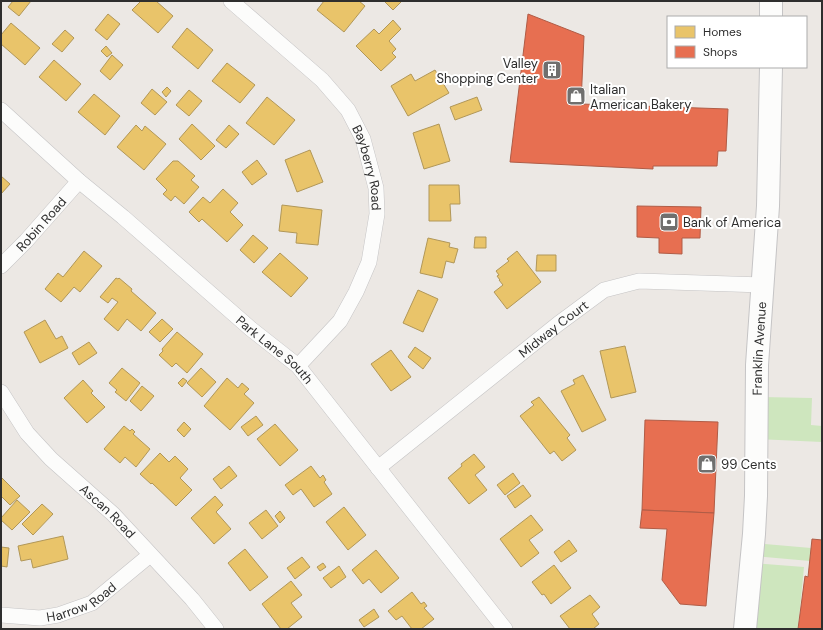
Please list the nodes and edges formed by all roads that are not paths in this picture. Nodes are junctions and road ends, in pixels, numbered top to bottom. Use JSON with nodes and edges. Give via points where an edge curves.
{"nodes":[{"id":1,"x":231,"y":1,"type":"edge"},
{"id":2,"x":771,"y":1,"type":"edge"},
{"id":3,"x":771,"y":16,"type":"edge"},
{"id":4,"x":771,"y":68,"type":"edge"},
{"id":5,"x":1,"y":110,"type":"edge"},
{"id":6,"x":79,"y":181,"type":"junction"},
{"id":7,"x":1,"y":266,"type":"edge"},
{"id":8,"x":763,"y":285,"type":"junction"},
{"id":9,"x":298,"y":366,"type":"junction"},
{"id":10,"x":1,"y":392,"type":"edge"},
{"id":11,"x":378,"y":468,"type":"junction"},
{"id":12,"x":150,"y":555,"type":"junction"},
{"id":13,"x":1,"y":615,"type":"edge"},
{"id":14,"x":216,"y":629,"type":"edge"},
{"id":15,"x":505,"y":629,"type":"edge"},
{"id":16,"x":745,"y":629,"type":"edge"}],
"edges":[{"from":1,"to":9,"type":"street","name":"Bayberry Road","via":[[322,80],[348,110],[363,139],[376,188],[377,214],[369,262],[356,292],[340,321]]},
{"from":2,"to":3,"type":"main road"},
{"from":4,"to":8,"type":"main road","name":"Franklin Avenue","via":[[768,206]]},
{"from":5,"to":6,"type":"street","name":"Park Lane South"},
{"from":6,"to":7,"type":"street","name":"Robin Road"},
{"from":6,"to":9,"type":"street","name":"Park Lane South","via":[[124,217],[251,329]]},
{"from":8,"to":11,"type":"street","name":"Midway Court","via":[[639,281],[604,290]]},
{"from":8,"to":16,"type":"main road","name":"Franklin Avenue","via":[[757,365],[754,534]]},
{"from":9,"to":11,"type":"street","name":"Park Lane South"},
{"from":10,"to":12,"type":"street","name":"Ascan Road","via":[[27,433],[46,454],[113,514]]},
{"from":11,"to":15,"type":"street","name":"Park Lane South"},
{"from":12,"to":13,"type":"street","name":"Harrow Road","via":[[92,603],[58,615],[40,618]]},
{"from":12,"to":14,"type":"street","name":"Ascan Road","via":[[192,599]]}]}
